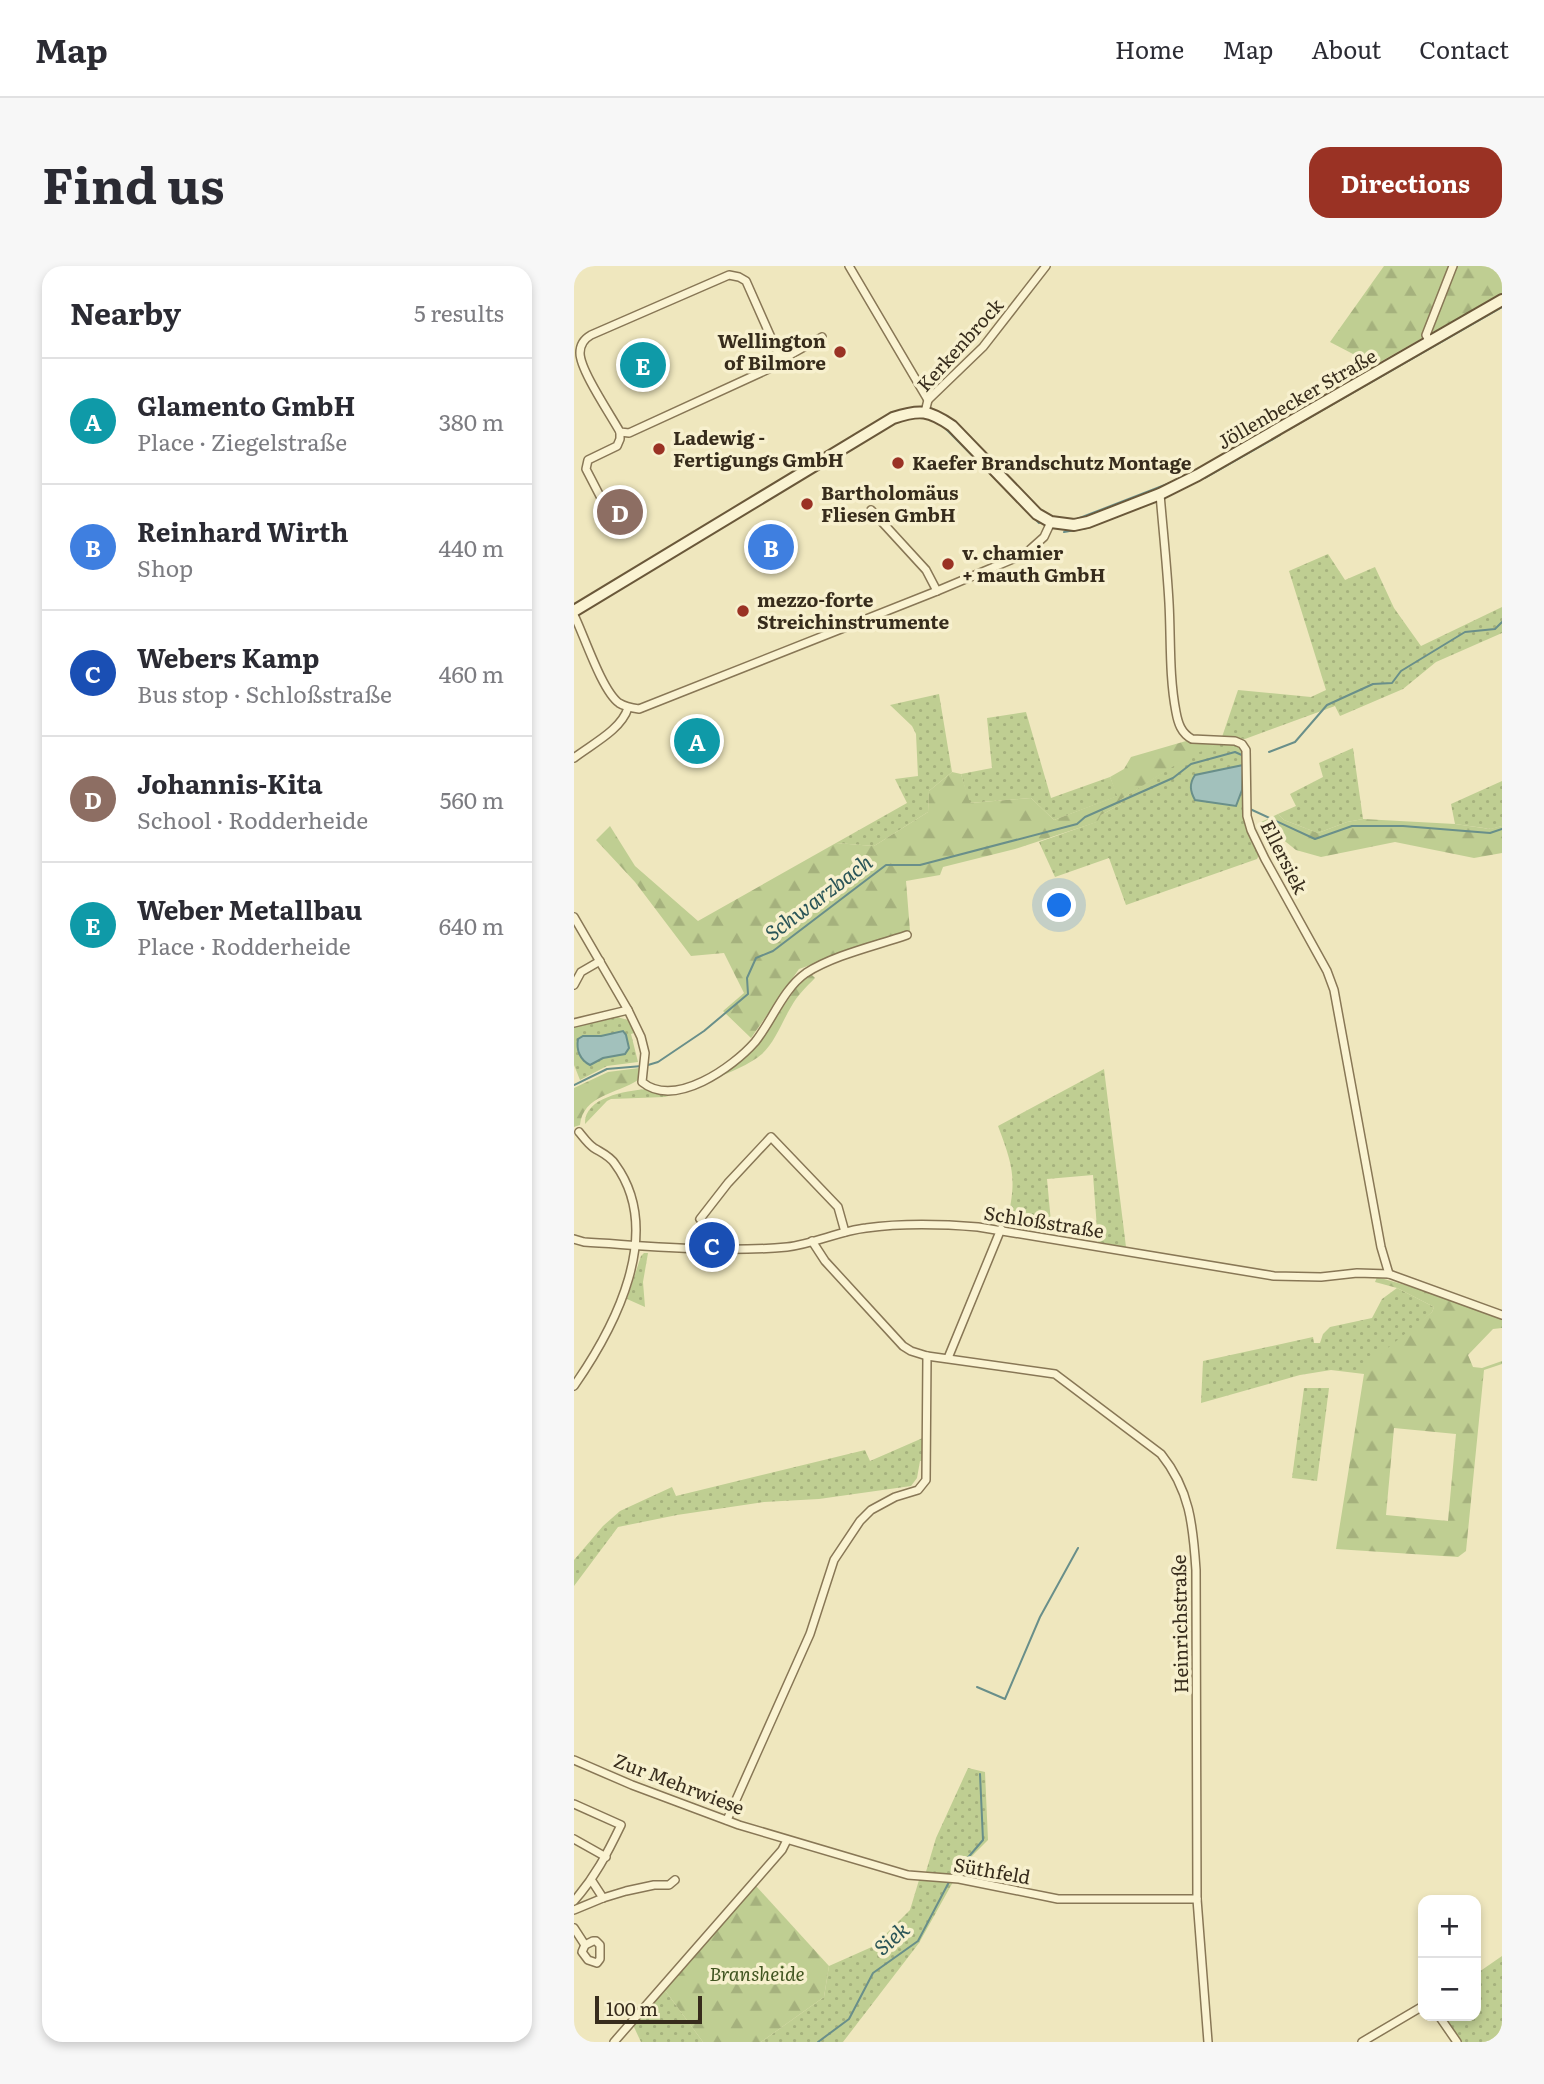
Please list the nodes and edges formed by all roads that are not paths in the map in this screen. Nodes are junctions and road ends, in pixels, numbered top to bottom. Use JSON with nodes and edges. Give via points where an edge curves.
{"nodes":[{"id":1,"x":849,"y":266,"type":"edge"},
{"id":2,"x":1046,"y":266,"type":"edge"},
{"id":3,"x":1453,"y":266,"type":"edge"},
{"id":4,"x":1502,"y":300,"type":"edge"},
{"id":5,"x":822,"y":337,"type":"dead end"},
{"id":6,"x":1430,"y":342,"type":"junction"},
{"id":7,"x":577,"y":346,"type":"edge"},
{"id":8,"x":781,"y":360,"type":"junction"},
{"id":9,"x":578,"y":367,"type":"edge"},
{"id":10,"x":926,"y":406,"type":"junction"},
{"id":11,"x":620,"y":432,"type":"junction"},
{"id":12,"x":1160,"y":494,"type":"junction"},
{"id":13,"x":601,"y":498,"type":"dead end"},
{"id":14,"x":871,"y":510,"type":"dead end"},
{"id":15,"x":1051,"y":522,"type":"junction"},
{"id":16,"x":937,"y":591,"type":"junction"},
{"id":17,"x":574,"y":613,"type":"edge"},
{"id":18,"x":628,"y":708,"type":"junction"},
{"id":19,"x":574,"y":758,"type":"edge"},
{"id":20,"x":574,"y":917,"type":"edge"},
{"id":21,"x":907,"y":935,"type":"dead end"},
{"id":22,"x":600,"y":961,"type":"junction"},
{"id":23,"x":574,"y":985,"type":"edge"},
{"id":24,"x":628,"y":1010,"type":"junction"},
{"id":25,"x":574,"y":1023,"type":"edge"},
{"id":26,"x":579,"y":1132,"type":"dead end"},
{"id":27,"x":1001,"y":1229,"type":"junction"},
{"id":28,"x":845,"y":1232,"type":"junction"},
{"id":29,"x":574,"y":1239,"type":"edge"},
{"id":30,"x":812,"y":1241,"type":"junction"},
{"id":31,"x":636,"y":1245,"type":"junction"},
{"id":32,"x":723,"y":1249,"type":"junction"},
{"id":33,"x":1389,"y":1274,"type":"junction"},
{"id":34,"x":1502,"y":1315,"type":"edge"},
{"id":35,"x":927,"y":1356,"type":"junction"},
{"id":36,"x":948,"y":1358,"type":"junction"},
{"id":37,"x":574,"y":1386,"type":"edge"},
{"id":38,"x":574,"y":1760,"type":"edge"},
{"id":39,"x":574,"y":1804,"type":"edge"},
{"id":40,"x":727,"y":1820,"type":"junction"},
{"id":41,"x":773,"y":1835,"type":"joint"},
{"id":42,"x":574,"y":1839,"type":"edge"},
{"id":43,"x":787,"y":1840,"type":"junction"},
{"id":44,"x":606,"y":1857,"type":"junction"},
{"id":45,"x":592,"y":1881,"type":"junction"},
{"id":46,"x":676,"y":1881,"type":"dead end"},
{"id":47,"x":603,"y":1898,"type":"junction"},
{"id":48,"x":1197,"y":1899,"type":"junction"},
{"id":49,"x":574,"y":1901,"type":"edge"},
{"id":50,"x":574,"y":1910,"type":"edge"},
{"id":51,"x":574,"y":1928,"type":"edge"},
{"id":52,"x":585,"y":1945,"type":"dead end"},
{"id":53,"x":1418,"y":2009,"type":"edge"},
{"id":54,"x":1442,"y":2021,"type":"edge"},
{"id":55,"x":614,"y":2042,"type":"edge"},
{"id":56,"x":1208,"y":2042,"type":"edge"},
{"id":57,"x":1362,"y":2042,"type":"edge"},
{"id":58,"x":1457,"y":2042,"type":"edge"}],
"edges":[{"from":1,"to":10,"type":"street"},
{"from":2,"to":10,"type":"street","name":"Kerkenbrock","via":[[983,347]]},
{"from":3,"to":6,"type":"street","via":[[1426,335]]},
{"from":4,"to":6,"type":"street","name":"Jöllenbecker Straße"},
{"from":5,"to":8,"type":"street"},
{"from":6,"to":12,"type":"street","name":"Jöllenbecker Straße"},
{"from":7,"to":8,"type":"street","via":[[591,335],[729,275],[746,281]]},
{"from":7,"to":9,"type":"street"},
{"from":8,"to":11,"type":"street","via":[[629,433]]},
{"from":9,"to":11,"type":"street"},
{"from":10,"to":15,"type":"street","via":[[952,426],[1028,507]]},
{"from":10,"to":17,"type":"street","via":[[894,418]]},
{"from":11,"to":13,"type":"street","via":[[617,446],[586,464]]},
{"from":12,"to":15,"type":"street","name":"Jöllenbecker Straße","via":[[1088,522]]},
{"from":12,"to":33,"type":"street","name":"Ellersiek","via":[[1176,713],[1183,732],[1192,739],[1222,739],[1242,744],[1246,750],[1251,830],[1334,990]]},
{"from":14,"to":16,"type":"street","via":[[926,570]]},
{"from":15,"to":16,"type":"street","via":[[1044,537],[1025,554]]},
{"from":16,"to":18,"type":"street","via":[[639,709]]},
{"from":17,"to":18,"type":"street","via":[[614,699]]},
{"from":18,"to":19,"type":"street","via":[[618,725]]},
{"from":20,"to":22,"type":"street"},
{"from":21,"to":24,"type":"street","via":[[805,974],[737,1061],[689,1088],[642,1082],[645,1059],[641,1037]]},
{"from":22,"to":23,"type":"street","via":[[581,972]]},
{"from":22,"to":24,"type":"street"},
{"from":24,"to":25,"type":"street"},
{"from":26,"to":31,"type":"street","via":[[613,1160],[621,1173],[633,1204]]},
{"from":27,"to":28,"type":"street","name":"Schloßstraße","via":[[895,1226]]},
{"from":27,"to":33,"type":"street","name":"Schloßstraße","via":[[1274,1276]]},
{"from":27,"to":36,"type":"street"},
{"from":28,"to":30,"type":"street","name":"Schloßstraße"},
{"from":28,"to":32,"type":"street","via":[[838,1207],[771,1137],[700,1219],[722,1239]]},
{"from":29,"to":31,"type":"street","name":"Schloßstraße"},
{"from":30,"to":32,"type":"street","name":"Schloßstraße"},
{"from":30,"to":35,"type":"street","name":"Heinrichstraße","via":[[903,1346]]},
{"from":31,"to":32,"type":"street","name":"Schloßstraße"},
{"from":31,"to":37,"type":"street","via":[[625,1290],[597,1353]]},
{"from":33,"to":34,"type":"street","name":"Schloßstraße"},
{"from":35,"to":36,"type":"street","name":"Heinrichstraße"},
{"from":35,"to":40,"type":"street","via":[[926,1480],[918,1490],[871,1510],[834,1560],[810,1634]]},
{"from":36,"to":48,"type":"street","name":"Heinrichstraße","via":[[1055,1374],[1161,1454],[1181,1483],[1196,1570]]},
{"from":38,"to":40,"type":"street","name":"Zur Mehrwiese"},
{"from":39,"to":44,"type":"street","via":[[621,1825]]},
{"from":40,"to":41,"type":"street","name":"Zur Mehrwiese"},
{"from":41,"to":43,"type":"street","name":"Süthfeld"},
{"from":42,"to":44,"type":"street"},
{"from":43,"to":48,"type":"street","name":"Süthfeld","via":[[908,1875],[959,1879],[1052,1898]]},
{"from":43,"to":55,"type":"street"},
{"from":44,"to":45,"type":"street"},
{"from":45,"to":47,"type":"street"},
{"from":45,"to":49,"type":"street"},
{"from":46,"to":47,"type":"street"},
{"from":47,"to":50,"type":"street"},
{"from":48,"to":56,"type":"street","name":"Heinrichstraße"},
{"from":51,"to":52,"type":"street"},
{"from":53,"to":57,"type":"street"},
{"from":54,"to":58,"type":"street"}]}
